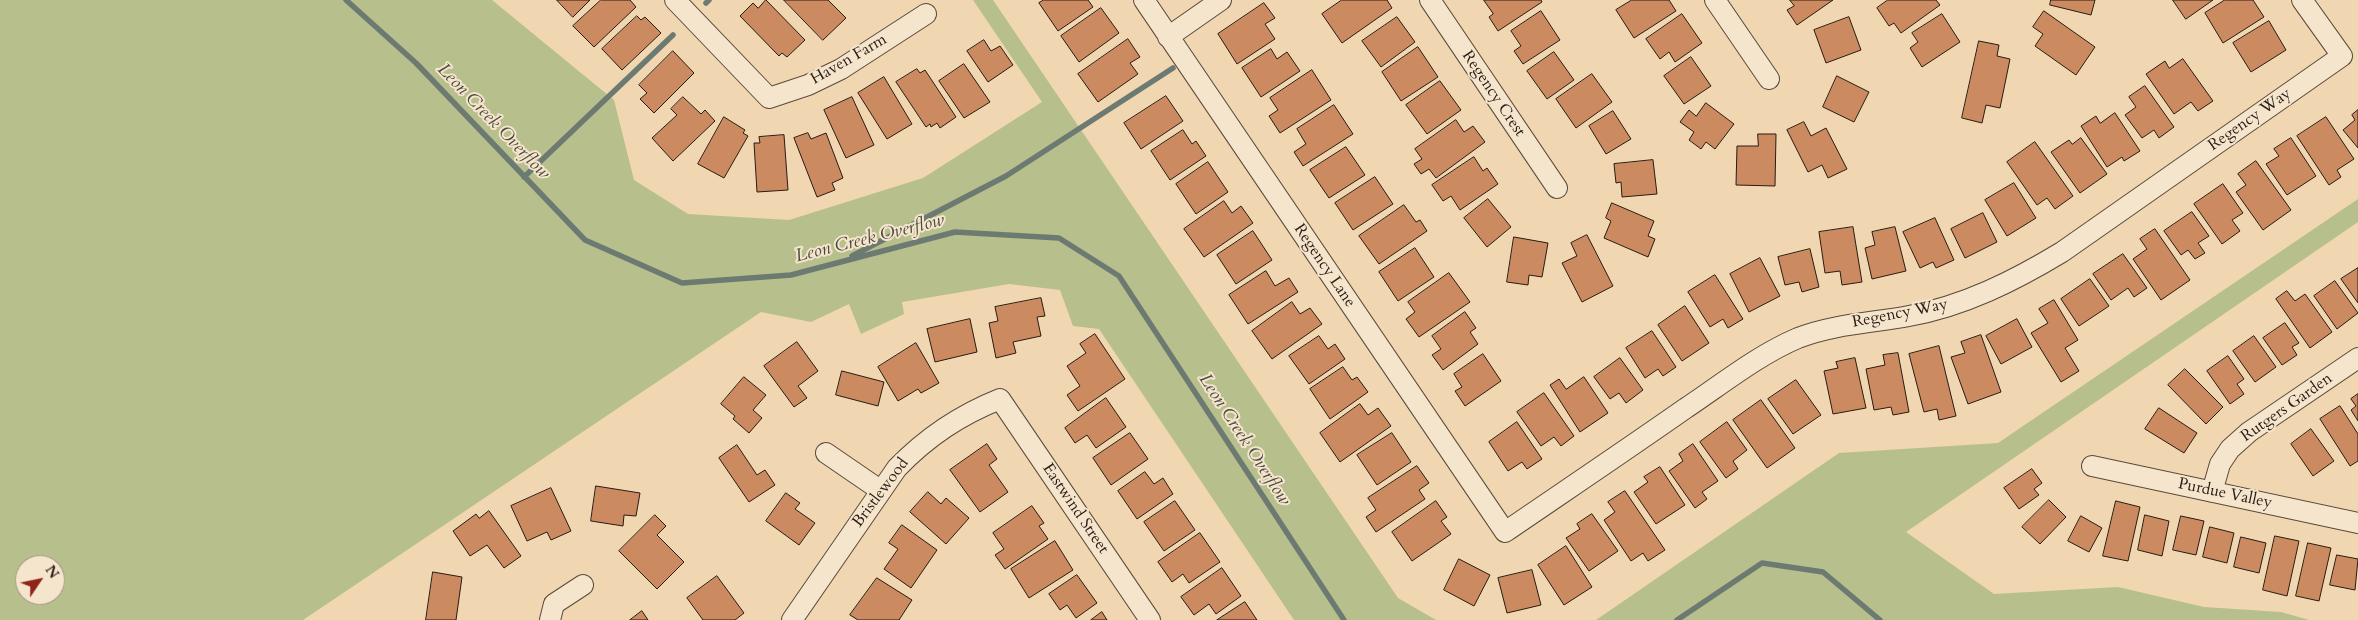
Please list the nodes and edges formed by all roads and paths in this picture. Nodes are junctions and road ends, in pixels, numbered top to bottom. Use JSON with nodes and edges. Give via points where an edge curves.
{"nodes":[{"id":1,"x":675,"y":0,"type":"edge"},
{"id":2,"x":1144,"y":0,"type":"edge"},
{"id":3,"x":1221,"y":0,"type":"edge"},
{"id":4,"x":1430,"y":0,"type":"edge"},
{"id":5,"x":1715,"y":0,"type":"edge"},
{"id":6,"x":2302,"y":0,"type":"edge"},
{"id":7,"x":926,"y":14,"type":"dead end"},
{"id":8,"x":1168,"y":37,"type":"junction"},
{"id":9,"x":1769,"y":79,"type":"dead end"},
{"id":10,"x":1557,"y":188,"type":"dead end"},
{"id":11,"x":2358,"y":358,"type":"edge"},
{"id":12,"x":1000,"y":399,"type":"joint"},
{"id":13,"x":826,"y":453,"type":"dead end"},
{"id":14,"x":2092,"y":466,"type":"dead end"},
{"id":15,"x":880,"y":490,"type":"junction"},
{"id":16,"x":2212,"y":492,"type":"junction"},
{"id":17,"x":2358,"y":523,"type":"edge"},
{"id":18,"x":1505,"y":532,"type":"joint"},
{"id":19,"x":583,"y":585,"type":"dead end"},
{"id":20,"x":550,"y":620,"type":"edge"},
{"id":21,"x":792,"y":620,"type":"edge"},
{"id":22,"x":1150,"y":620,"type":"edge"}],
"edges":[{"from":1,"to":7,"type":"street","name":"Haven Farm","via":[[769,98],[808,85],[841,69]]},
{"from":2,"to":8,"type":"street","name":"Regency Lane"},
{"from":3,"to":8,"type":"street"},
{"from":4,"to":10,"type":"street","name":"Regency Crest"},
{"from":5,"to":9,"type":"street"},
{"from":6,"to":18,"type":"street","name":"Regency Way","via":[[2342,56],[2062,252],[2030,272],[1951,305],[1910,316],[1846,325],[1796,339],[1752,363]]},
{"from":8,"to":18,"type":"street","name":"Regency Lane"},
{"from":11,"to":16,"type":"street","name":"Rutgers Garden","via":[[2236,443],[2220,464]]},
{"from":12,"to":15,"type":"street","name":"Bristlewood","via":[[969,412],[934,434],[897,468]]},
{"from":12,"to":22,"type":"street","name":"Eastwind Street"},
{"from":13,"to":15,"type":"street"},
{"from":14,"to":16,"type":"street","name":"Purdue Valley"},
{"from":15,"to":21,"type":"street","name":"Bristlewood"},
{"from":16,"to":17,"type":"street","name":"Purdue Valley"},
{"from":19,"to":20,"type":"street","via":[[554,604]]}]}
